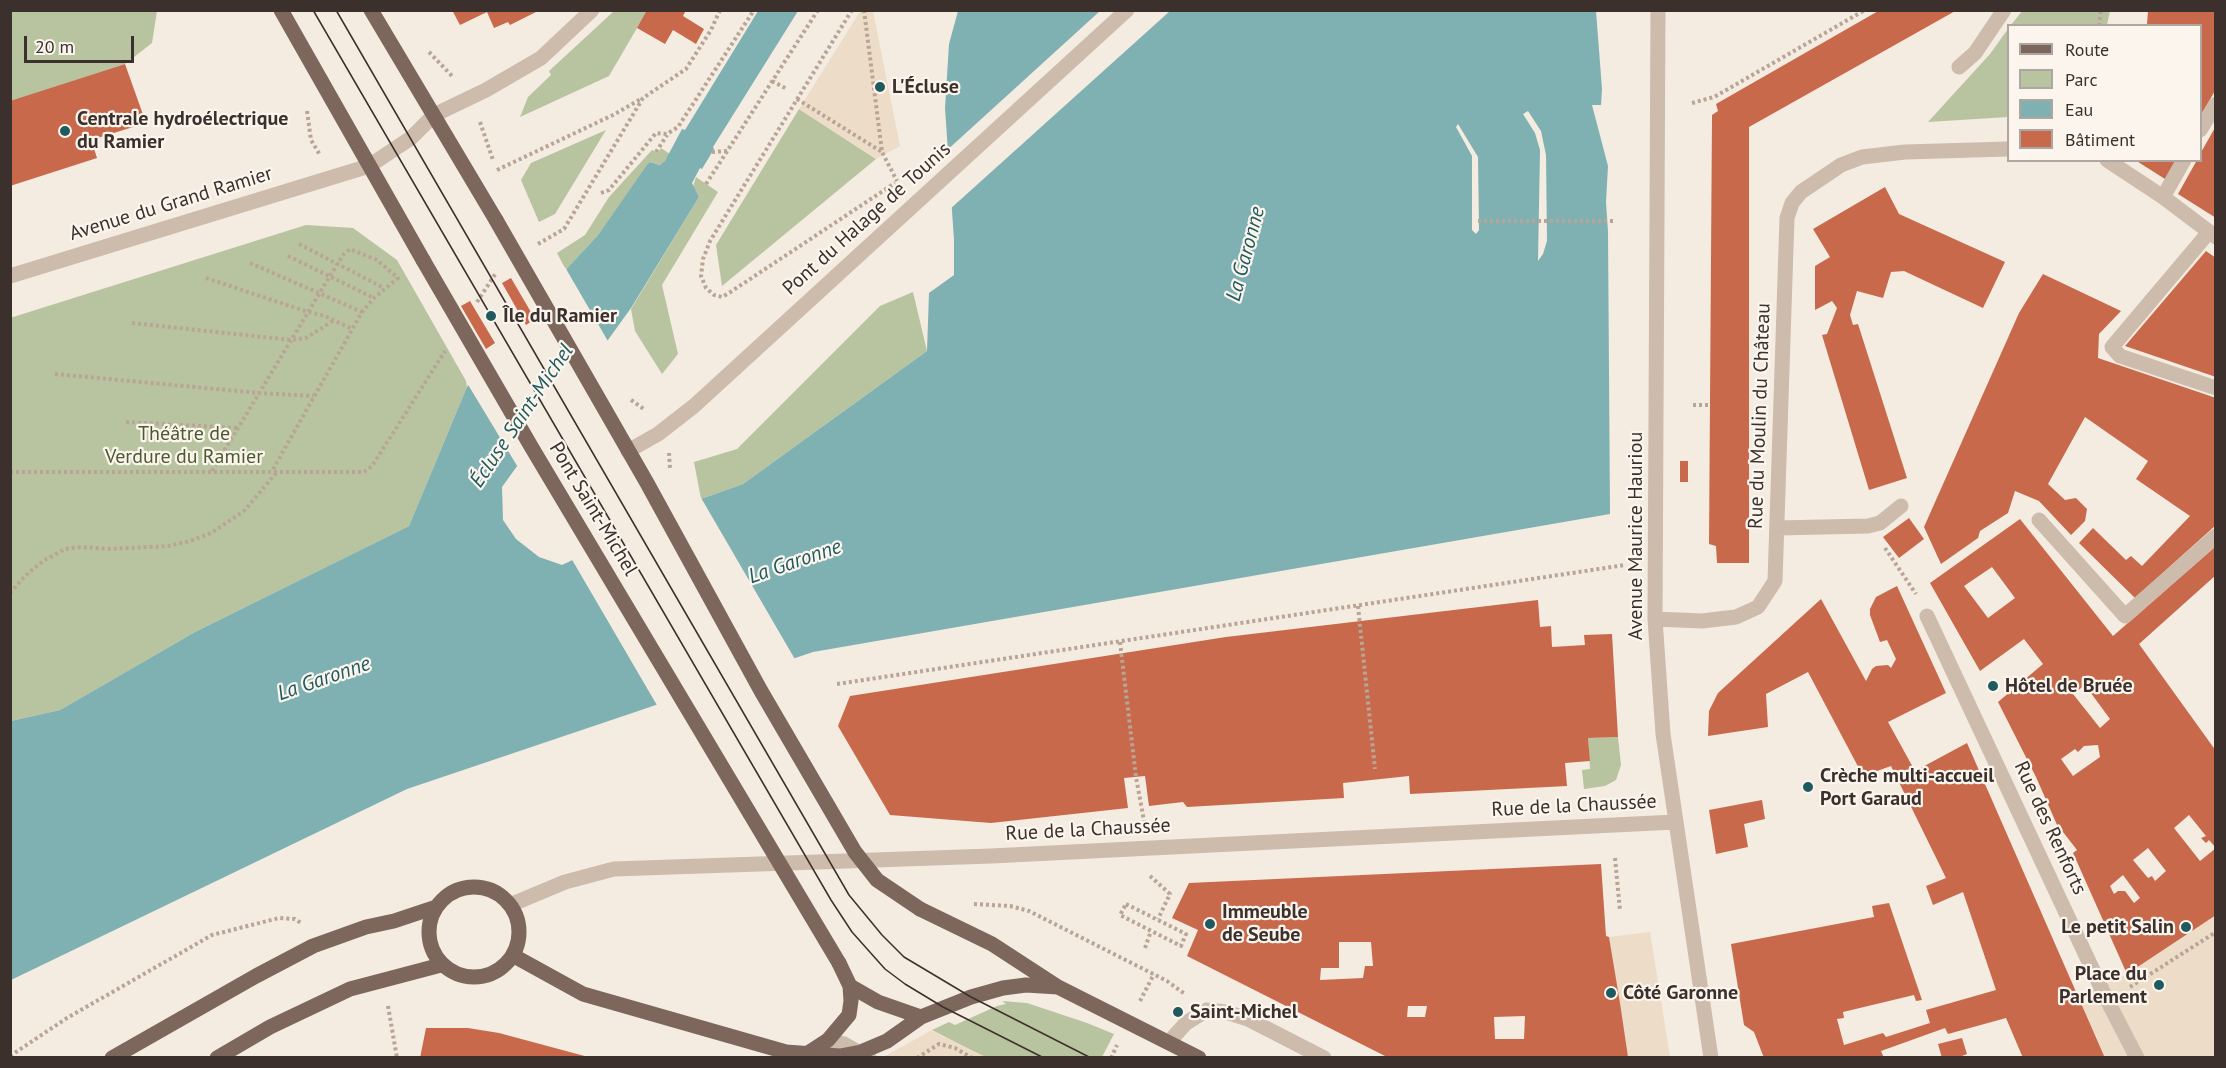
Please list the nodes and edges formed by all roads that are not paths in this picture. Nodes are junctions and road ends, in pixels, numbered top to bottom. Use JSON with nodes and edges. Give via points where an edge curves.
{"nodes":[{"id":1,"x":281,"y":10,"type":"edge"},
{"id":2,"x":371,"y":10,"type":"edge"},
{"id":3,"x":592,"y":10,"type":"edge"},
{"id":4,"x":1127,"y":10,"type":"edge"},
{"id":5,"x":1658,"y":10,"type":"edge"},
{"id":6,"x":2004,"y":10,"type":"edge"},
{"id":7,"x":1959,"y":67,"type":"dead end"},
{"id":8,"x":2216,"y":104,"type":"edge"},
{"id":9,"x":434,"y":115,"type":"junction"},
{"id":10,"x":2202,"y":127,"type":"edge"},
{"id":11,"x":2007,"y":149,"type":"edge"},
{"id":12,"x":2110,"y":162,"type":"edge"},
{"id":13,"x":2183,"y":162,"type":"edge"},
{"id":14,"x":369,"y":166,"type":"junction"},
{"id":15,"x":2163,"y":197,"type":"junction"},
{"id":16,"x":2212,"y":235,"type":"edge"},
{"id":17,"x":10,"y":276,"type":"edge"},
{"id":18,"x":2216,"y":388,"type":"edge"},
{"id":19,"x":628,"y":451,"type":"junction"},
{"id":20,"x":1901,"y":506,"type":"dead end"},
{"id":21,"x":2039,"y":520,"type":"dead end"},
{"id":22,"x":1777,"y":528,"type":"junction"},
{"id":23,"x":2216,"y":536,"type":"edge"},
{"id":24,"x":1927,"y":616,"type":"dead end"},
{"id":25,"x":1655,"y":619,"type":"junction"},
{"id":26,"x":1675,"y":822,"type":"junction"},
{"id":27,"x":510,"y":905,"type":"junction"},
{"id":28,"x":436,"y":907,"type":"junction"},
{"id":29,"x":513,"y":956,"type":"junction"},
{"id":30,"x":441,"y":965,"type":"junction"},
{"id":31,"x":850,"y":986,"type":"junction"},
{"id":32,"x":1058,"y":987,"type":"junction"},
{"id":33,"x":921,"y":1017,"type":"junction"},
{"id":34,"x":828,"y":1040,"type":"junction"},
{"id":35,"x":1169,"y":1042,"type":"junction"},
{"id":36,"x":808,"y":1053,"type":"junction"},
{"id":37,"x":865,"y":1055,"type":"edge"},
{"id":38,"x":112,"y":1058,"type":"edge"},
{"id":39,"x":217,"y":1058,"type":"edge"},
{"id":40,"x":1199,"y":1058,"type":"edge"},
{"id":41,"x":1324,"y":1058,"type":"edge"},
{"id":42,"x":1711,"y":1058,"type":"edge"},
{"id":43,"x":2137,"y":1058,"type":"edge"}],
"edges":[{"from":1,"to":14,"type":"main road","name":"Pont Saint-Michel"},
{"from":2,"to":9,"type":"main road"},
{"from":3,"to":9,"type":"street","name":"Avenue du Grand Ramier","via":[[541,58]]},
{"from":4,"to":19,"type":"street","name":"Pont du Halage de Tounis","via":[[701,400],[658,434]]},
{"from":5,"to":25,"type":"street","name":"Avenue Maurice Hauriou"},
{"from":6,"to":7,"type":"street","via":[[1975,53]]},
{"from":8,"to":10,"type":"street"},
{"from":9,"to":14,"type":"street","name":"Avenue du Grand Ramier","via":[[411,138]]},
{"from":9,"to":19,"type":"main road","bridge":true},
{"from":11,"to":22,"type":"street","name":"Rue du Moulin du Château","via":[[1862,157],[1841,165],[1801,192],[1792,203],[1787,218]]},
{"from":12,"to":15,"type":"street"},
{"from":13,"to":15,"type":"street"},
{"from":14,"to":17,"type":"street","name":"Avenue du Grand Ramier"},
{"from":14,"to":31,"type":"main road","name":"Pont Saint-Michel","bridge":true},
{"from":15,"to":16,"type":"street"},
{"from":16,"to":18,"type":"street","via":[[2112,347],[2120,356]]},
{"from":19,"to":32,"type":"main road","bridge":true,"via":[[761,691],[855,852],[877,880],[920,909],[992,944]]},
{"from":20,"to":22,"type":"street","via":[[1880,523],[1868,526]]},
{"from":21,"to":23,"type":"street","via":[[2125,615]]},
{"from":22,"to":25,"type":"street","name":"Rue du Moulin du Château","via":[[1775,581],[1758,607],[1736,617],[1702,621]]},
{"from":24,"to":43,"type":"street","name":"Rue des Renforts"},
{"from":25,"to":26,"type":"street","name":"Avenue Maurice Hauriou","via":[[1663,734]]},
{"from":26,"to":27,"type":"street","name":"Rue de la Chaussée","via":[[991,856],[614,869],[566,882]]},
{"from":26,"to":42,"type":"street","name":"Avenue Maurice Hauriou"},
{"from":27,"to":28,"type":"main road","via":[[487,889],[472,887],[446,897]]},
{"from":27,"to":29,"type":"main road","via":[[519,929]]},
{"from":28,"to":30,"type":"main road","via":[[428,922],[429,935]]},
{"from":28,"to":38,"type":"main road","via":[[313,946]]},
{"from":29,"to":30,"type":"main road","via":[[493,973],[479,977],[464,976]]},
{"from":29,"to":36,"type":"main road","via":[[583,994],[786,1052]]},
{"from":30,"to":39,"type":"main road","via":[[350,989],[270,1027]]},
{"from":31,"to":33,"type":"main road","via":[[878,1002]]},
{"from":31,"to":34,"type":"main road","via":[[849,1015]]},
{"from":32,"to":33,"type":"main road","via":[[1003,988]]},
{"from":32,"to":35,"type":"main road"},
{"from":33,"to":37,"type":"main road"},
{"from":34,"to":36,"type":"main road"},
{"from":34,"to":37,"type":"street"},
{"from":35,"to":40,"type":"main road"},
{"from":35,"to":41,"type":"street","via":[[1186,1023],[1208,1010],[1248,1019]]},
{"from":36,"to":37,"type":"main road"}]}
